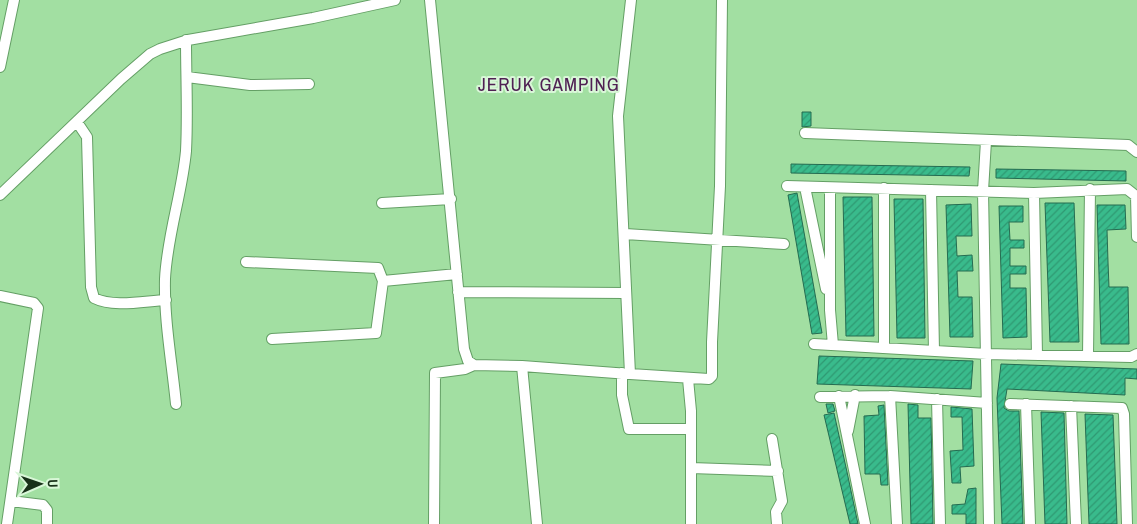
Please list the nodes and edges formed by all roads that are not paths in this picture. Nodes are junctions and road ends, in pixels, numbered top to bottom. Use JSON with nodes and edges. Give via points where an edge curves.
{"nodes":[{"id":1,"x":14,"y":0,"type":"edge"},
{"id":2,"x":395,"y":0,"type":"edge"},
{"id":3,"x":430,"y":0,"type":"edge"},
{"id":4,"x":631,"y":0,"type":"edge"},
{"id":5,"x":722,"y":0,"type":"edge"},
{"id":6,"x":186,"y":40,"type":"junction"},
{"id":7,"x":0,"y":67,"type":"edge"},
{"id":8,"x":187,"y":77,"type":"junction"},
{"id":9,"x":309,"y":84,"type":"dead end"},
{"id":10,"x":77,"y":122,"type":"junction"},
{"id":11,"x":805,"y":133,"type":"dead end"},
{"id":12,"x":986,"y":141,"type":"junction"},
{"id":13,"x":1137,"y":152,"type":"edge"},
{"id":14,"x":787,"y":186,"type":"dead end"},
{"id":15,"x":805,"y":187,"type":"junction"},
{"id":16,"x":830,"y":188,"type":"junction"},
{"id":17,"x":884,"y":188,"type":"junction"},
{"id":18,"x":1090,"y":189,"type":"junction"},
{"id":19,"x":931,"y":190,"type":"junction"},
{"id":20,"x":983,"y":191,"type":"junction"},
{"id":21,"x":1034,"y":193,"type":"junction"},
{"id":22,"x":1136,"y":193,"type":"edge"},
{"id":23,"x":0,"y":195,"type":"edge"},
{"id":24,"x":451,"y":200,"type":"junction"},
{"id":25,"x":382,"y":204,"type":"dead end"},
{"id":26,"x":625,"y":234,"type":"junction"},
{"id":27,"x":1137,"y":237,"type":"edge"},
{"id":28,"x":717,"y":239,"type":"junction"},
{"id":29,"x":784,"y":244,"type":"dead end"},
{"id":30,"x":246,"y":262,"type":"dead end"},
{"id":31,"x":457,"y":274,"type":"junction"},
{"id":32,"x":383,"y":281,"type":"junction"},
{"id":33,"x":458,"y":292,"type":"junction"},
{"id":34,"x":624,"y":293,"type":"junction"},
{"id":35,"x":0,"y":296,"type":"edge"},
{"id":36,"x":166,"y":300,"type":"junction"},
{"id":37,"x":830,"y":310,"type":"junction"},
{"id":38,"x":272,"y":338,"type":"dead end"},
{"id":39,"x":814,"y":344,"type":"dead end"},
{"id":40,"x":833,"y":345,"type":"junction"},
{"id":41,"x":884,"y":348,"type":"junction"},
{"id":42,"x":934,"y":351,"type":"junction"},
{"id":43,"x":987,"y":354,"type":"junction"},
{"id":44,"x":1137,"y":354,"type":"edge"},
{"id":45,"x":1037,"y":356,"type":"junction"},
{"id":46,"x":1088,"y":356,"type":"junction"},
{"id":47,"x":474,"y":365,"type":"junction"},
{"id":48,"x":522,"y":366,"type":"junction"},
{"id":49,"x":626,"y":373,"type":"junction"},
{"id":50,"x":688,"y":379,"type":"junction"},
{"id":51,"x":856,"y":395,"type":"junction"},
{"id":52,"x":839,"y":396,"type":"junction"},
{"id":53,"x":890,"y":396,"type":"junction"},
{"id":54,"x":820,"y":397,"type":"dead end"},
{"id":55,"x":937,"y":399,"type":"junction"},
{"id":56,"x":987,"y":403,"type":"junction"},
{"id":57,"x":176,"y":404,"type":"dead end"},
{"id":58,"x":1010,"y":404,"type":"dead end"},
{"id":59,"x":1026,"y":404,"type":"junction"},
{"id":60,"x":1071,"y":406,"type":"junction"},
{"id":61,"x":691,"y":429,"type":"junction"},
{"id":62,"x":847,"y":436,"type":"junction"},
{"id":63,"x":772,"y":439,"type":"dead end"},
{"id":64,"x":691,"y":468,"type":"junction"},
{"id":65,"x":778,"y":471,"type":"junction"},
{"id":66,"x":11,"y":501,"type":"junction"},
{"id":67,"x":7,"y":524,"type":"edge"},
{"id":68,"x":47,"y":524,"type":"edge"},
{"id":69,"x":434,"y":524,"type":"edge"},
{"id":70,"x":537,"y":524,"type":"edge"},
{"id":71,"x":691,"y":524,"type":"edge"},
{"id":72,"x":777,"y":524,"type":"edge"},
{"id":73,"x":864,"y":524,"type":"edge"},
{"id":74,"x":897,"y":524,"type":"edge"},
{"id":75,"x":940,"y":524,"type":"edge"},
{"id":76,"x":989,"y":524,"type":"edge"},
{"id":77,"x":1030,"y":524,"type":"edge"},
{"id":78,"x":1076,"y":524,"type":"edge"},
{"id":79,"x":1127,"y":524,"type":"edge"}],
"edges":[{"from":1,"to":7,"type":"street"},
{"from":2,"to":6,"type":"street"},
{"from":3,"to":24,"type":"street"},
{"from":4,"to":26,"type":"street","via":[[618,116]]},
{"from":5,"to":28,"type":"street"},
{"from":6,"to":8,"type":"street"},
{"from":6,"to":10,"type":"street","via":[[150,54]]},
{"from":8,"to":9,"type":"street","via":[[250,85]]},
{"from":8,"to":36,"type":"street","via":[[186,151],[167,258]]},
{"from":10,"to":23,"type":"street"},
{"from":10,"to":36,"type":"street","via":[[87,137],[91,287],[94,298],[113,303]]},
{"from":11,"to":12,"type":"street"},
{"from":12,"to":13,"type":"street","via":[[1128,145]]},
{"from":12,"to":20,"type":"street"},
{"from":14,"to":15,"type":"street"},
{"from":15,"to":16,"type":"street"},
{"from":15,"to":37,"type":"street"},
{"from":16,"to":17,"type":"street"},
{"from":16,"to":37,"type":"street"},
{"from":17,"to":19,"type":"street"},
{"from":17,"to":41,"type":"street"},
{"from":18,"to":21,"type":"street"},
{"from":18,"to":22,"type":"street","via":[[1127,189]]},
{"from":18,"to":46,"type":"street"},
{"from":19,"to":20,"type":"street"},
{"from":19,"to":42,"type":"street"},
{"from":20,"to":21,"type":"street"},
{"from":20,"to":43,"type":"street"},
{"from":21,"to":45,"type":"street"},
{"from":22,"to":27,"type":"street"},
{"from":24,"to":25,"type":"street"},
{"from":24,"to":31,"type":"street"},
{"from":26,"to":28,"type":"street"},
{"from":26,"to":34,"type":"street"},
{"from":28,"to":29,"type":"street"},
{"from":28,"to":50,"type":"street","via":[[712,376],[709,379]]},
{"from":30,"to":32,"type":"street","via":[[378,268]]},
{"from":31,"to":32,"type":"street"},
{"from":31,"to":33,"type":"street"},
{"from":32,"to":38,"type":"street","via":[[376,333]]},
{"from":33,"to":34,"type":"street"},
{"from":33,"to":47,"type":"street","via":[[466,357]]},
{"from":34,"to":49,"type":"street"},
{"from":35,"to":66,"type":"street","via":[[34,303],[38,308]]},
{"from":36,"to":57,"type":"street"},
{"from":37,"to":40,"type":"street"},
{"from":39,"to":40,"type":"street"},
{"from":40,"to":41,"type":"street"},
{"from":41,"to":42,"type":"street"},
{"from":42,"to":43,"type":"street"},
{"from":43,"to":45,"type":"street"},
{"from":43,"to":56,"type":"street"},
{"from":44,"to":46,"type":"street","via":[[1131,358]]},
{"from":45,"to":46,"type":"street"},
{"from":47,"to":48,"type":"street"},
{"from":47,"to":69,"type":"street","via":[[436,373]]},
{"from":48,"to":49,"type":"street"},
{"from":48,"to":70,"type":"street"},
{"from":49,"to":50,"type":"street"},
{"from":49,"to":61,"type":"street","via":[[622,395],[629,429]]},
{"from":50,"to":61,"type":"street"},
{"from":51,"to":52,"type":"street"},
{"from":51,"to":53,"type":"street"},
{"from":51,"to":62,"type":"street"},
{"from":52,"to":54,"type":"street"},
{"from":52,"to":62,"type":"street"},
{"from":53,"to":55,"type":"street"},
{"from":53,"to":74,"type":"street"},
{"from":55,"to":56,"type":"street"},
{"from":55,"to":75,"type":"street"},
{"from":56,"to":76,"type":"street"},
{"from":58,"to":59,"type":"street"},
{"from":59,"to":60,"type":"street"},
{"from":59,"to":77,"type":"street"},
{"from":60,"to":78,"type":"street"},
{"from":60,"to":79,"type":"street","via":[[1122,408]]},
{"from":61,"to":64,"type":"street"},
{"from":62,"to":73,"type":"street"},
{"from":63,"to":65,"type":"street"},
{"from":64,"to":65,"type":"street"},
{"from":64,"to":71,"type":"street"},
{"from":65,"to":72,"type":"street","via":[[782,501],[776,512]]},
{"from":66,"to":67,"type":"street"},
{"from":66,"to":68,"type":"street","via":[[43,505],[47,510]]}]}
